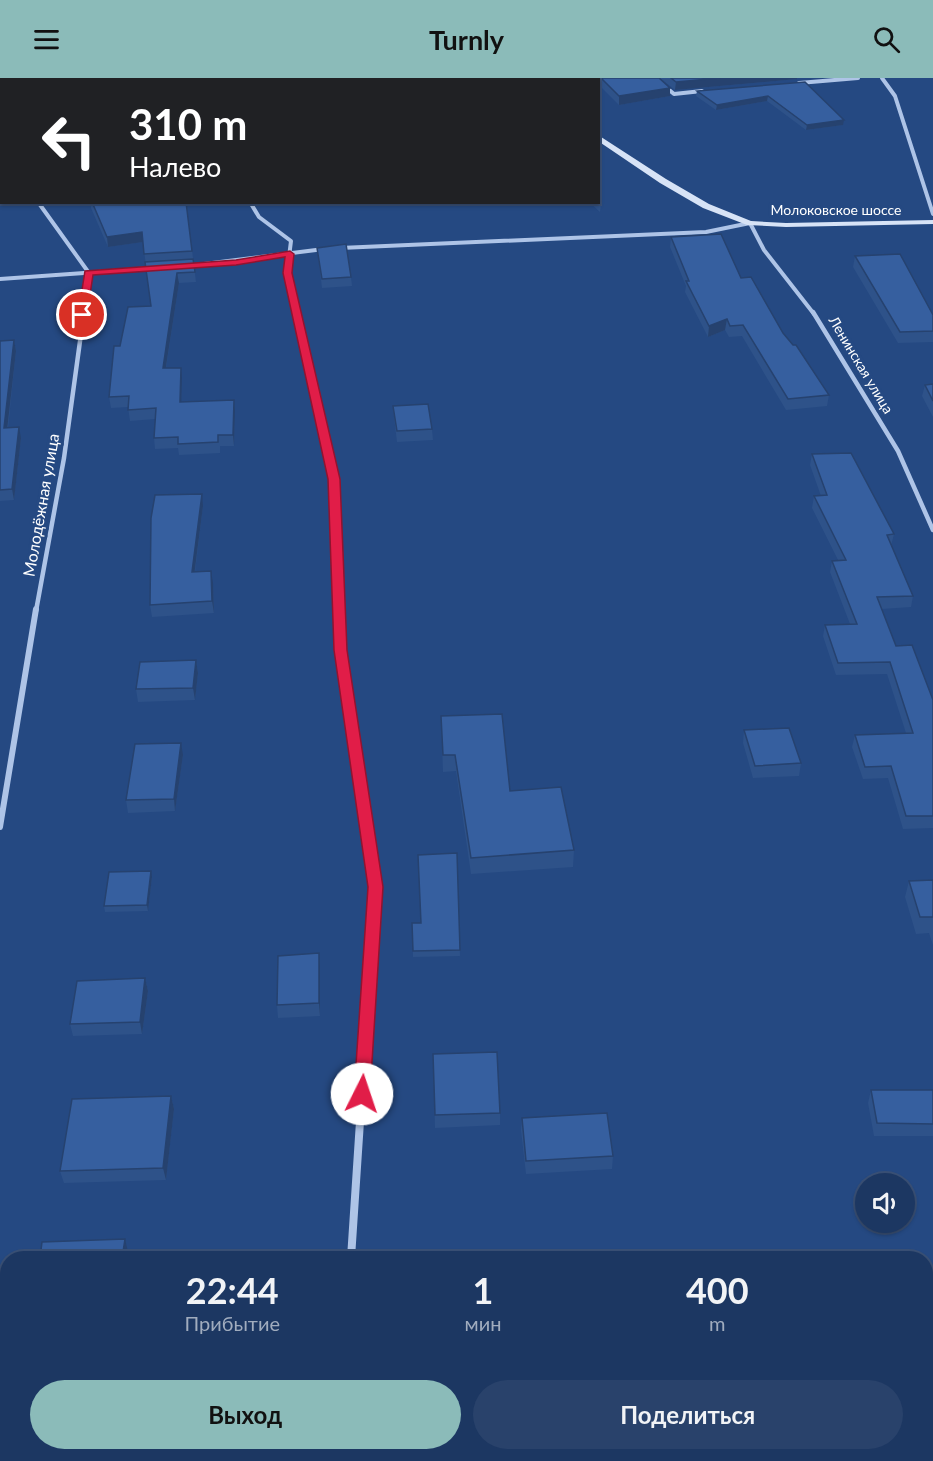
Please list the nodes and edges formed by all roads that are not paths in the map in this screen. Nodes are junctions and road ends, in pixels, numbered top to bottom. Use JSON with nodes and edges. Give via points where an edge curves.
{"nodes":[{"id":1,"x":655,"y":78,"type":"edge"},
{"id":2,"x":858,"y":78,"type":"edge"},
{"id":3,"x":882,"y":78,"type":"edge"},
{"id":4,"x":789,"y":84,"type":"edge"},
{"id":5,"x":709,"y":91,"type":"edge"},
{"id":6,"x":600,"y":138,"type":"edge"},
{"id":7,"x":39,"y":204,"type":"edge"},
{"id":8,"x":251,"y":204,"type":"edge"},
{"id":9,"x":933,"y":214,"type":"edge"},
{"id":10,"x":933,"y":222,"type":"edge"},
{"id":11,"x":750,"y":223,"type":"junction"},
{"id":12,"x":290,"y":254,"type":"junction"},
{"id":13,"x":179,"y":266,"type":"edge"},
{"id":14,"x":156,"y":268,"type":"edge"},
{"id":15,"x":89,"y":273,"type":"junction"},
{"id":16,"x":0,"y":279,"type":"edge"},
{"id":17,"x":933,"y":530,"type":"edge"},
{"id":18,"x":0,"y":827,"type":"edge"},
{"id":19,"x":351,"y":1251,"type":"edge"}],
"edges":[{"from":1,"to":5,"type":"street","via":[[675,94]]},
{"from":2,"to":4,"type":"street"},
{"from":3,"to":9,"type":"street","via":[[895,96]]},
{"from":6,"to":11,"type":"main road","name":"Молоковское шоссе","via":[[706,206]]},
{"from":7,"to":15,"type":"street"},
{"from":8,"to":12,"type":"street","via":[[258,217],[291,241]]},
{"from":10,"to":11,"type":"main road","name":"Молоковское шоссе"},
{"from":11,"to":12,"type":"street","via":[[706,232],[366,246]]},
{"from":11,"to":17,"type":"street","name":"Ленинская улица","via":[[764,250],[817,317],[898,451]]},
{"from":12,"to":13,"type":"street"},
{"from":12,"to":19,"type":"street","via":[[287,273],[334,479],[340,650],[376,887]]},
{"from":14,"to":15,"type":"street"},
{"from":15,"to":16,"type":"street"},
{"from":15,"to":18,"type":"street","name":"Молодёжная улица","via":[[64,459]]}]}
